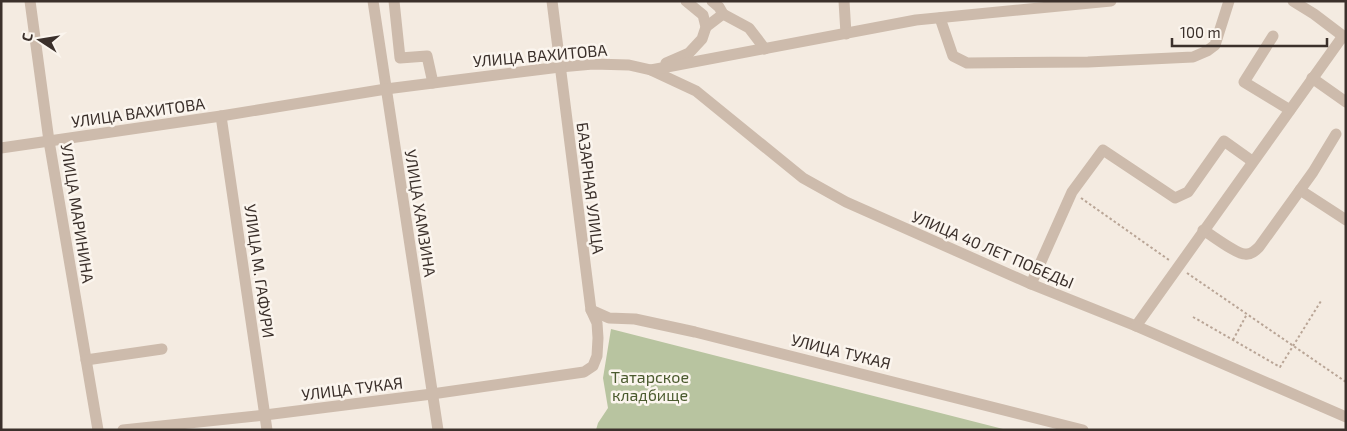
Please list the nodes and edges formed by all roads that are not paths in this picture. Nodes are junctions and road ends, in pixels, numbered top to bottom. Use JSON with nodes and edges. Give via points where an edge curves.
{"nodes":[{"id":1,"x":30,"y":1,"type":"edge"},
{"id":2,"x":373,"y":1,"type":"edge"},
{"id":3,"x":394,"y":1,"type":"edge"},
{"id":4,"x":552,"y":1,"type":"edge"},
{"id":5,"x":686,"y":1,"type":"edge"},
{"id":6,"x":712,"y":1,"type":"edge"},
{"id":7,"x":844,"y":1,"type":"edge"},
{"id":8,"x":1111,"y":1,"type":"edge"},
{"id":9,"x":1230,"y":1,"type":"edge"},
{"id":10,"x":1293,"y":1,"type":"edge"},
{"id":11,"x":989,"y":7,"type":"edge"},
{"id":12,"x":724,"y":14,"type":"junction"},
{"id":13,"x":940,"y":18,"type":"junction"},
{"id":14,"x":706,"y":27,"type":"junction"},
{"id":15,"x":846,"y":34,"type":"junction"},
{"id":16,"x":1273,"y":36,"type":"dead end"},
{"id":17,"x":1344,"y":37,"type":"edge"},
{"id":18,"x":765,"y":49,"type":"junction"},
{"id":19,"x":560,"y":67,"type":"junction"},
{"id":20,"x":651,"y":70,"type":"junction"},
{"id":21,"x":1312,"y":78,"type":"junction"},
{"id":22,"x":433,"y":83,"type":"junction"},
{"id":23,"x":386,"y":89,"type":"junction"},
{"id":24,"x":1346,"y":102,"type":"edge"},
{"id":25,"x":1290,"y":110,"type":"junction"},
{"id":26,"x":221,"y":116,"type":"junction"},
{"id":27,"x":1336,"y":134,"type":"dead end"},
{"id":28,"x":49,"y":141,"type":"junction"},
{"id":29,"x":1,"y":148,"type":"edge"},
{"id":30,"x":1252,"y":162,"type":"junction"},
{"id":31,"x":1300,"y":190,"type":"junction"},
{"id":32,"x":1346,"y":220,"type":"edge"},
{"id":33,"x":1203,"y":230,"type":"junction"},
{"id":34,"x":1031,"y":284,"type":"junction"},
{"id":35,"x":590,"y":310,"type":"junction"},
{"id":36,"x":1136,"y":326,"type":"junction"},
{"id":37,"x":162,"y":348,"type":"dead end"},
{"id":38,"x":86,"y":360,"type":"junction"},
{"id":39,"x":584,"y":372,"type":"joint"},
{"id":40,"x":432,"y":394,"type":"junction"},
{"id":41,"x":1344,"y":413,"type":"edge"},
{"id":42,"x":265,"y":415,"type":"junction"},
{"id":43,"x":98,"y":430,"type":"edge"},
{"id":44,"x":123,"y":430,"type":"edge"},
{"id":45,"x":267,"y":430,"type":"edge"},
{"id":46,"x":438,"y":430,"type":"edge"},
{"id":47,"x":1083,"y":430,"type":"edge"}],
"edges":[{"from":1,"to":28,"type":"street","name":"УЛИЦА МАРИНИНА"},
{"from":2,"to":23,"type":"street","name":"УЛИЦА ХАМЗИНА"},
{"from":3,"to":22,"type":"street","via":[[400,58],[427,56]]},
{"from":4,"to":19,"type":"street","name":"БАЗАРНАЯ УЛИЦА"},
{"from":5,"to":14,"type":"street","via":[[703,15]]},
{"from":6,"to":12,"type":"street"},
{"from":7,"to":15,"type":"street"},
{"from":8,"to":11,"type":"street","name":"УЛИЦА ВАХИТОВА"},
{"from":9,"to":13,"type":"street","via":[[1215,45],[1193,57],[967,63],[953,56]]},
{"from":10,"to":17,"type":"street"},
{"from":11,"to":13,"type":"street","name":"УЛИЦА ВАХИТОВА"},
{"from":12,"to":14,"type":"street"},
{"from":12,"to":18,"type":"street","via":[[750,28]]},
{"from":13,"to":15,"type":"street","name":"УЛИЦА ВАХИТОВА"},
{"from":14,"to":20,"type":"street","via":[[702,39],[689,53]]},
{"from":15,"to":18,"type":"street","name":"УЛИЦА ВАХИТОВА"},
{"from":16,"to":25,"type":"street","via":[[1244,82]]},
{"from":17,"to":21,"type":"street"},
{"from":18,"to":20,"type":"street","name":"УЛИЦА ВАХИТОВА"},
{"from":19,"to":20,"type":"street","name":"УЛИЦА ВАХИТОВА","via":[[629,65]]},
{"from":19,"to":22,"type":"street","name":"УЛИЦА ВАХИТОВА"},
{"from":19,"to":35,"type":"street","name":"БАЗАРНАЯ УЛИЦА"},
{"from":20,"to":34,"type":"street","name":"УЛИЦА 40 ЛЕТ ПОБЕДЫ","via":[[696,91],[803,178],[846,202]]},
{"from":21,"to":24,"type":"street"},
{"from":21,"to":25,"type":"street"},
{"from":22,"to":23,"type":"street","name":"УЛИЦА ВАХИТОВА"},
{"from":23,"to":26,"type":"street","name":"УЛИЦА ВАХИТОВА"},
{"from":23,"to":40,"type":"street","name":"УЛИЦА ХАМЗИНА"},
{"from":25,"to":30,"type":"street"},
{"from":26,"to":28,"type":"street","name":"УЛИЦА ВАХИТОВА"},
{"from":26,"to":42,"type":"street","name":"УЛИЦА М. ГАФУРИ"},
{"from":27,"to":31,"type":"street"},
{"from":28,"to":29,"type":"street","name":"УЛИЦА ВАХИТОВА"},
{"from":28,"to":38,"type":"street","name":"УЛИЦА МАРИНИНА"},
{"from":30,"to":33,"type":"street"},
{"from":30,"to":34,"type":"street","via":[[1224,142],[1188,192],[1175,198],[1103,150],[1072,192]]},
{"from":31,"to":32,"type":"street"},
{"from":31,"to":33,"type":"street","via":[[1253,253],[1238,252]]},
{"from":33,"to":36,"type":"street"},
{"from":34,"to":36,"type":"street","name":"УЛИЦА 40 ЛЕТ ПОБЕДЫ"},
{"from":35,"to":39,"type":"street","name":"БАЗАРНАЯ УЛИЦА","via":[[597,323],[597,356]]},
{"from":35,"to":47,"type":"street","name":"УЛИЦА ТУКАЯ","via":[[609,318],[635,319],[695,332]]},
{"from":36,"to":41,"type":"street","name":"УЛИЦА 40 ЛЕТ ПОБЕДЫ"},
{"from":37,"to":38,"type":"street"},
{"from":38,"to":43,"type":"street","name":"УЛИЦА МАРИНИНА"},
{"from":39,"to":40,"type":"street","name":"УЛИЦА ТУКАЯ"},
{"from":40,"to":42,"type":"street","name":"УЛИЦА ТУКАЯ"},
{"from":40,"to":46,"type":"street","name":"УЛИЦА ХАМЗИНА"},
{"from":42,"to":44,"type":"street","name":"УЛИЦА ТУКАЯ"},
{"from":42,"to":45,"type":"street","name":"УЛИЦА М. ГАФУРИ"}]}
